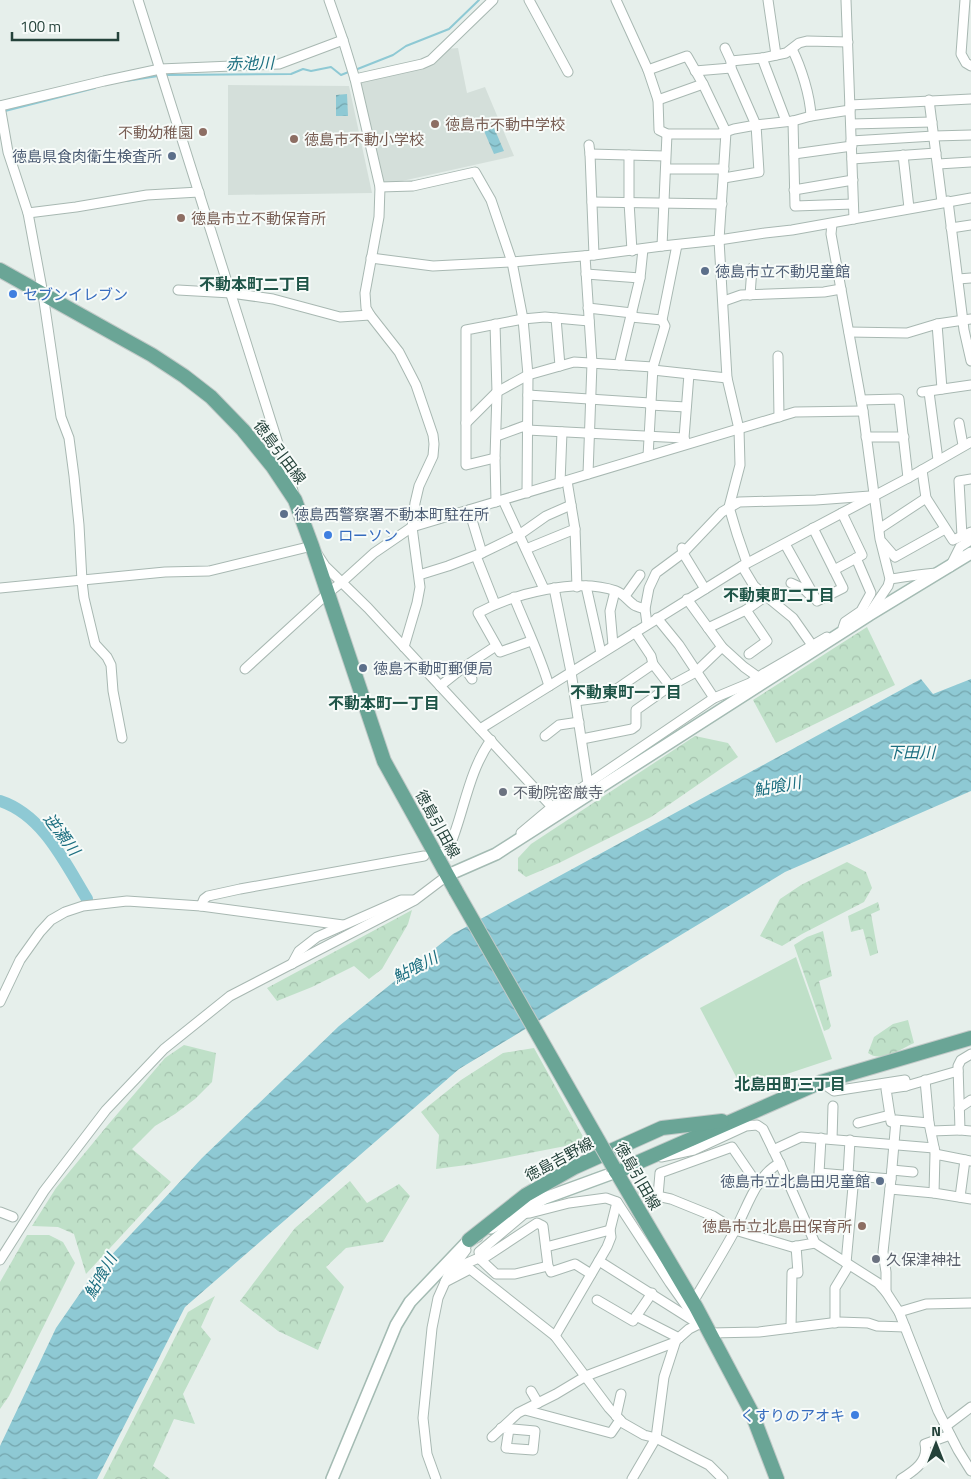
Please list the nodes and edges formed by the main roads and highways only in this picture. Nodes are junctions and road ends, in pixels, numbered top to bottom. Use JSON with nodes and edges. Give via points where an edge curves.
{"nodes":[{"id":1,"x":0,"y":270,"type":"edge"},
{"id":2,"x":971,"y":1038,"type":"edge"},
{"id":3,"x":735,"y":1120,"type":"junction"},
{"id":4,"x":615,"y":1170,"type":"junction"},
{"id":5,"x":469,"y":1240,"type":"road end"},
{"id":6,"x":777,"y":1479,"type":"edge"}],
"edges":[{"from":1,"to":4,"type":"main road","name":"徳島引田線","bridge":true,"via":[[152,355],[211,397],[243,430],[295,500],[384,761]]},
{"from":2,"to":3,"type":"main road","name":"徳島吉野線","via":[[821,1082]]},
{"from":3,"to":4,"type":"main road","name":"徳島吉野線"},
{"from":3,"to":5,"type":"main road","name":"徳島吉野線","via":[[662,1128],[575,1167],[526,1195]]},
{"from":4,"to":6,"type":"main road","name":"徳島引田線","via":[[693,1302],[751,1411]]}]}
